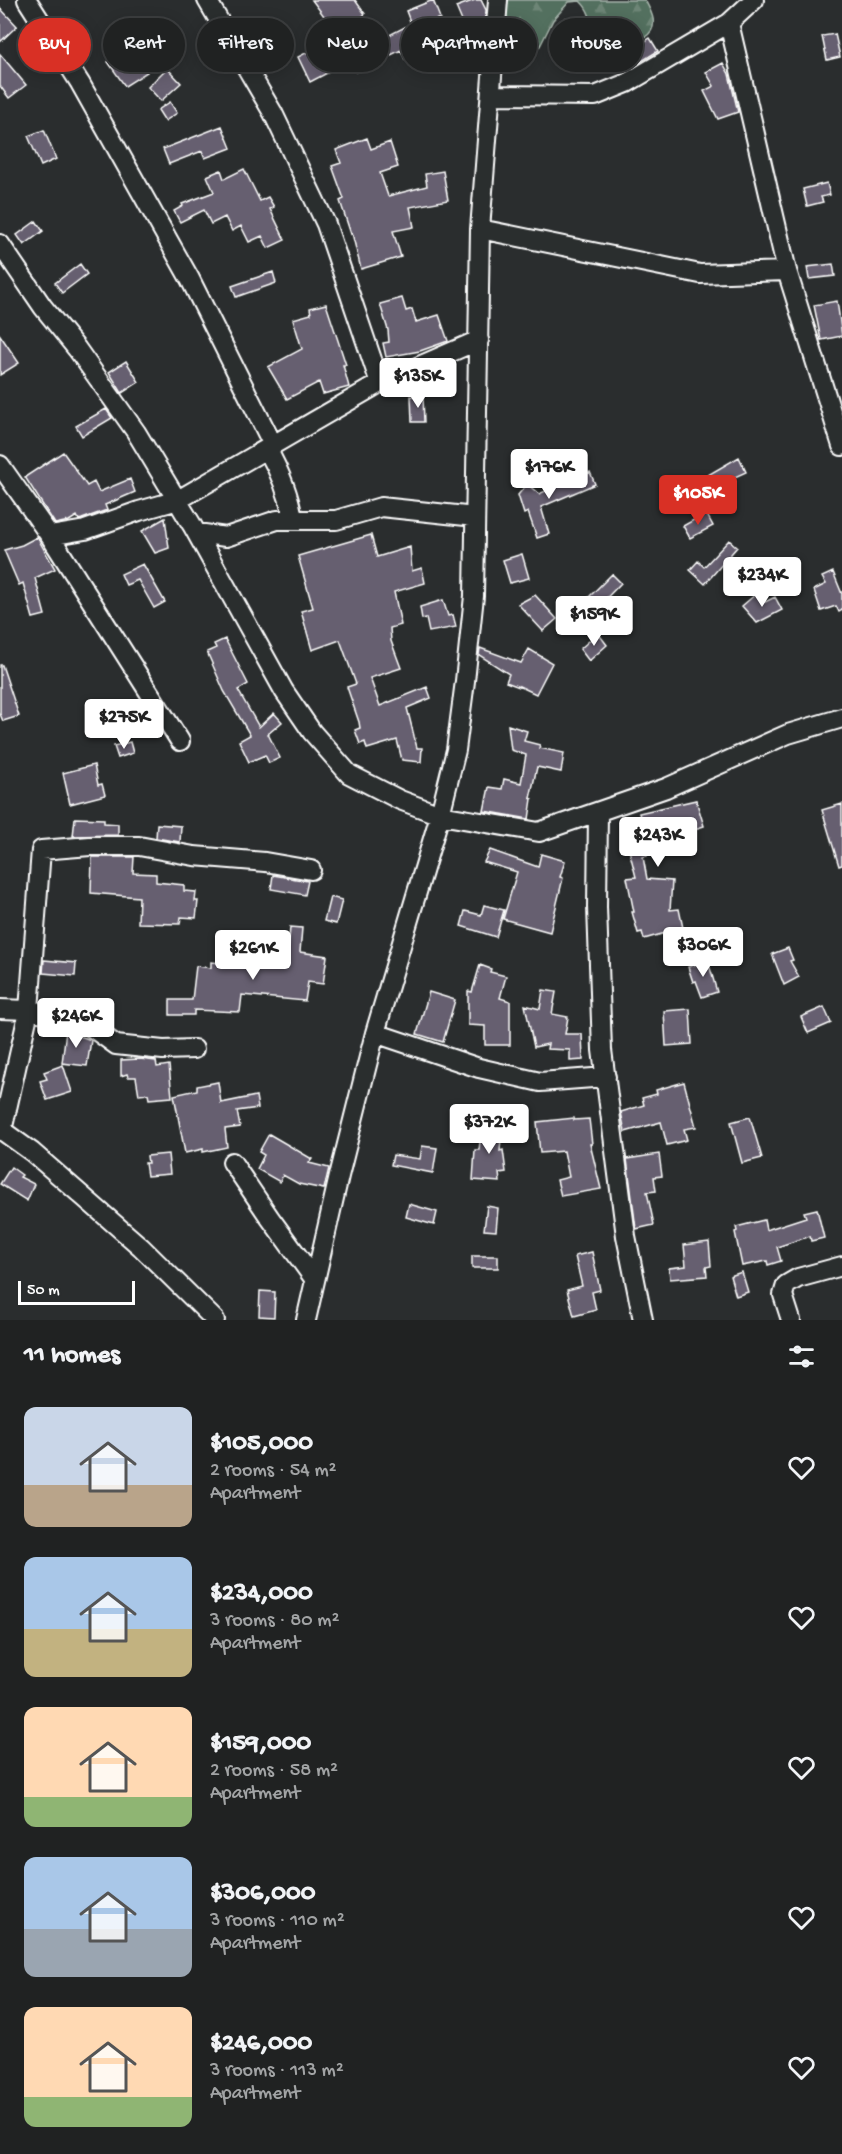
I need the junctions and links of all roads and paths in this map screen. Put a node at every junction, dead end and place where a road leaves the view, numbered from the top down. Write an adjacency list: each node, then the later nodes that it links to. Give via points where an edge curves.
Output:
1 (27, 0): 13 (street, via 80,83 190,279)
2 (207, 0): 11 (street, via 273,113 326,224)
3 (498, 0): 6 (street)
4 (754, 0): 5 (street)
5 (729, 23): 6 (street, via 627,83 595,96); 9 (street)
6 (491, 95): 7 (street)
7 (480, 229): 9 (street, via 700,274); 10 (street)
8 (0, 244): 15 (street, via 125,415)
9 (787, 271): 12 (street)
10 (479, 340): 11 (street); 16 (street)
11 (380, 382): 13 (street)
12 (842, 446)
13 (270, 447): 15 (street); 17 (street, via 290,499)
14 (0, 465): 19 (street)
15 (178, 500): 18 (street); 19 (street, via 85,530)
16 (476, 517): 17 (street, via 381,507 336,520); 23 (street, via 474,596 465,681 456,750)
17 (293, 519): 18 (street, via 277,520 226,537)
18 (197, 533): 23 (street, via 284,691 319,740 349,774)
19 (50, 536): 21 (street)
20 (842, 718): 22 (street, via 788,734 666,788)
21 (180, 741)
22 (598, 812): 23 (street, via 539,832); 29 (street, via 598,919)
23 (440, 815): 27 (street)
24 (311, 870): 26 (street, via 139,846 41,850)
25 (0, 1009): 26 (street)
26 (29, 1010): 28 (street, via 82,1021 116,1045); 30 (street)
27 (375, 1033): 29 (street, via 479,1068 540,1082); 33 (street)
28 (194, 1049)
29 (606, 1077): 36 (street, via 626,1236)
30 (1, 1130): 34 (street, via 141,1247)
31 (232, 1162): 33 (street)
32 (842, 1266): 37 (street, via 786,1285 783,1295)
33 (315, 1280): 35 (street)
34 (216, 1320)
35 (306, 1320)
36 (643, 1320)
37 (791, 1320)

